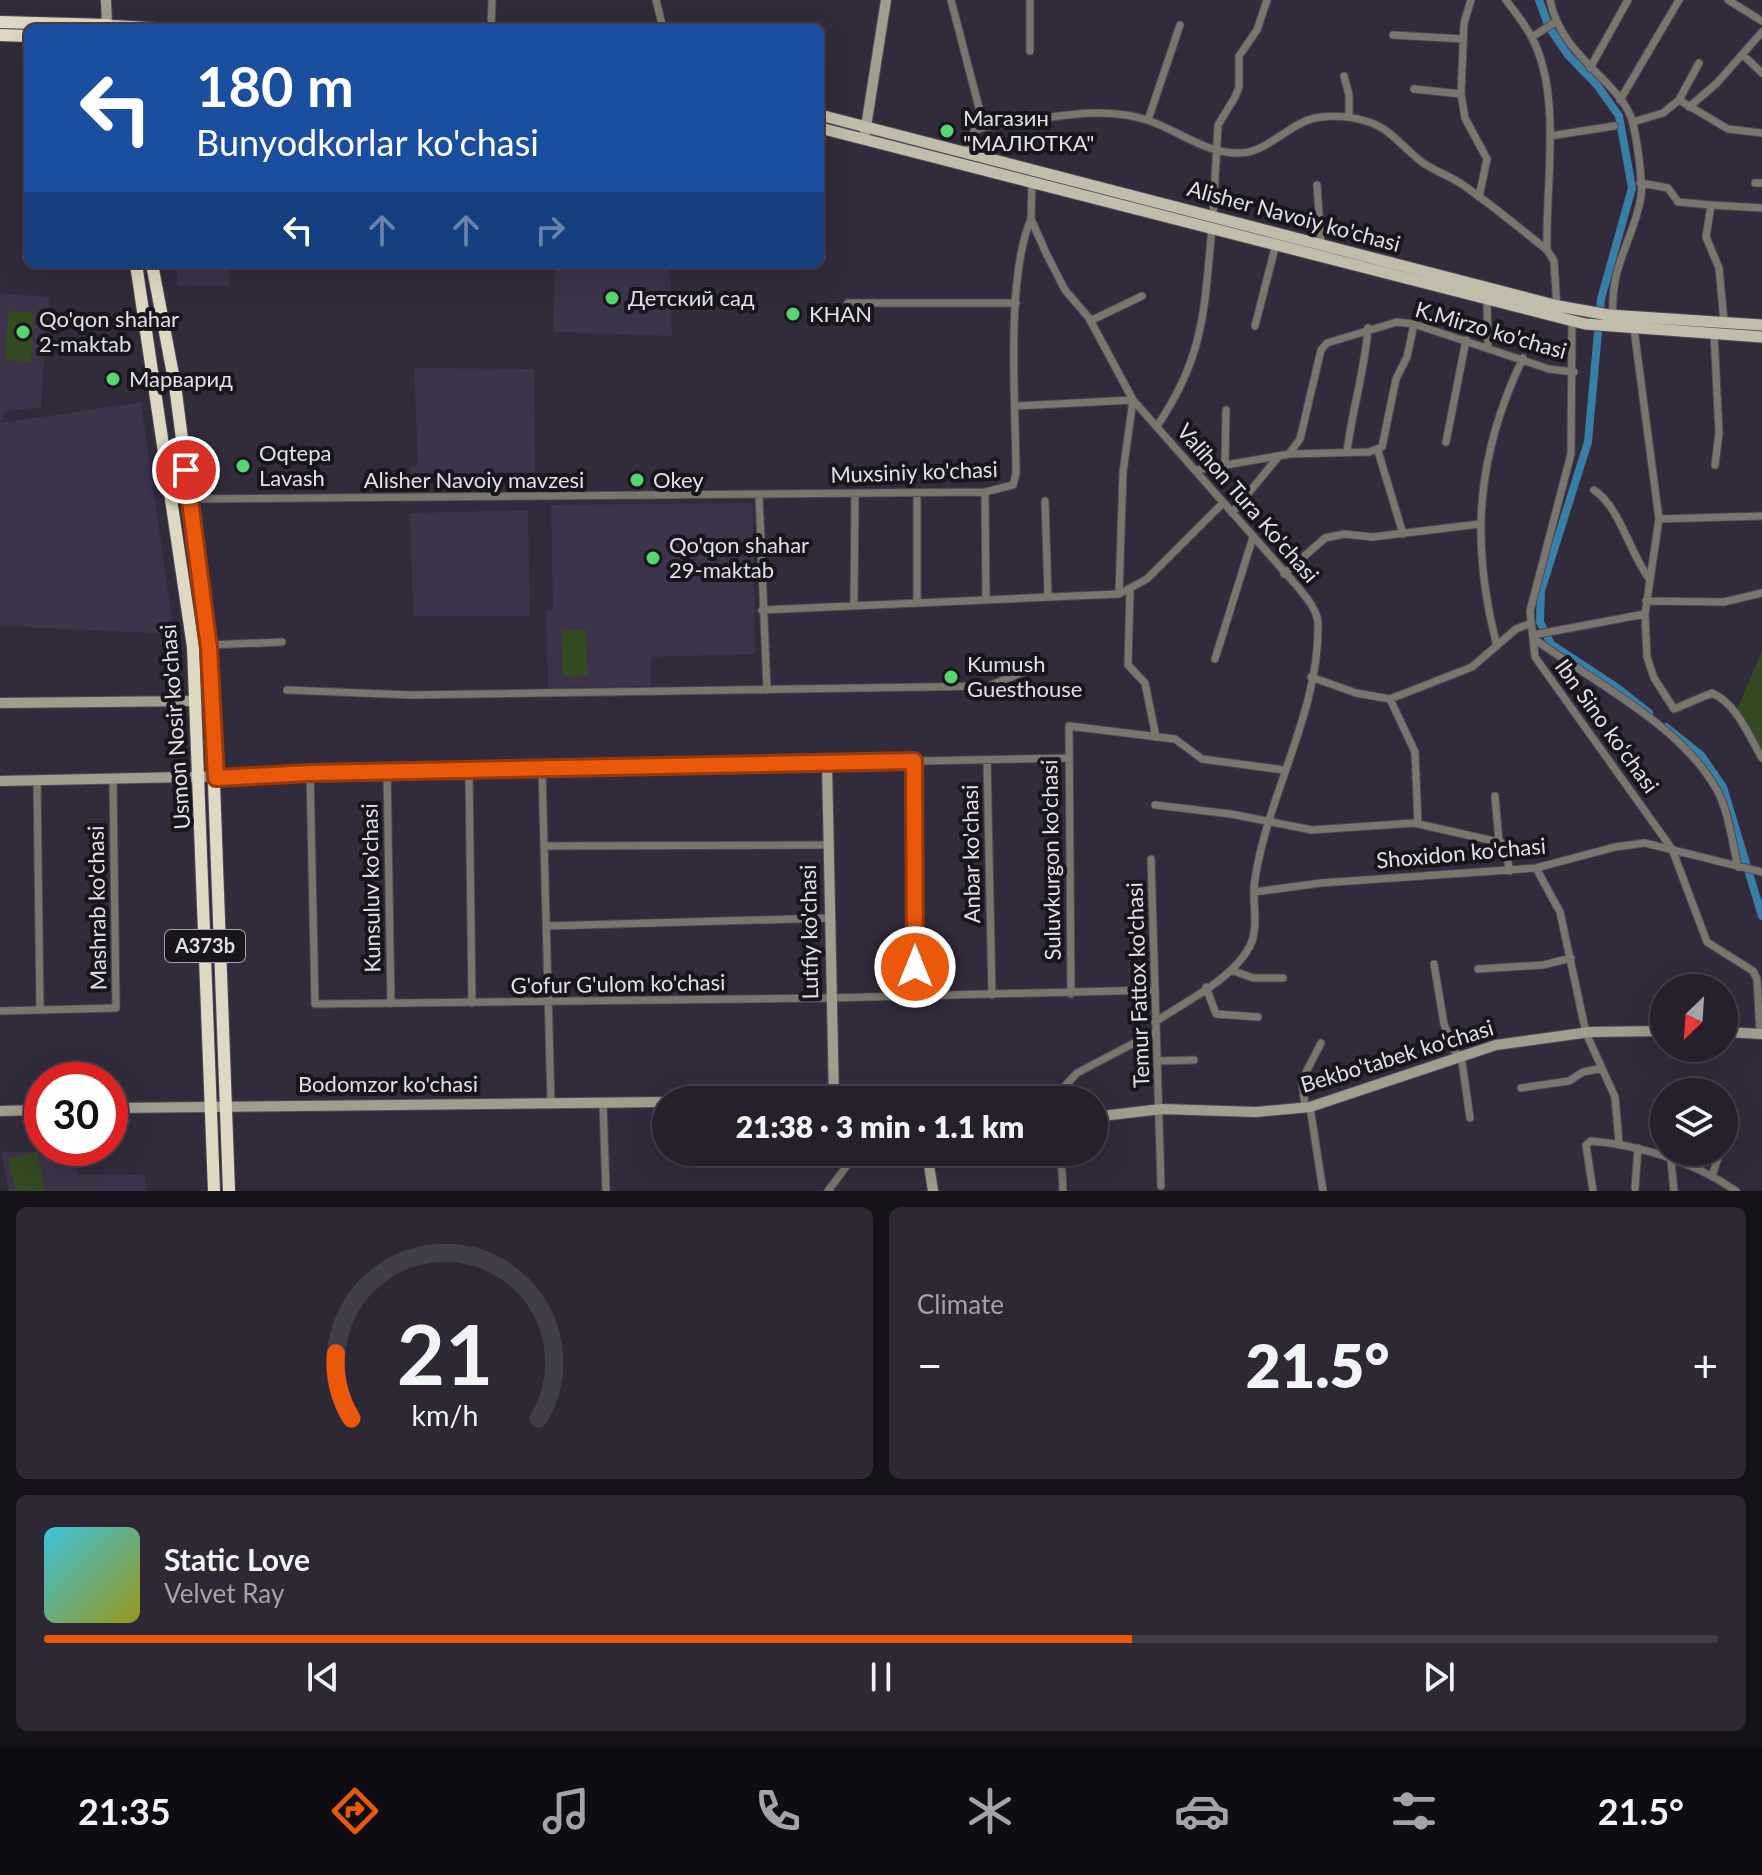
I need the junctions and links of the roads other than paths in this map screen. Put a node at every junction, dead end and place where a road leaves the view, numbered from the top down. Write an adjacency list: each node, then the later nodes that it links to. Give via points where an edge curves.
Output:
1 (106, 0): 18 (street)
2 (492, 0): 19 (street)
3 (656, 0): 20 (street)
4 (886, 0): 43 (street)
5 (951, 0): 45 (street)
6 (1030, 0): 28 (street)
7 (1267, 0): 50 (street, via 1257,30 1239,56 1239,87 1218,125)
8 (1471, 0): 27 (street)
9 (1506, 0): 26 (street)
10 (1550, 0): 16 (street)
11 (1628, 0): 31 (street)
12 (1679, 0): 36 (street)
13 (1728, 0): 14 (street)
14 (1762, 21)
15 (0, 22): 17 (highway)
16 (1554, 23): 26 (street); 31 (street)
17 (54, 24)
18 (107, 24)
19 (491, 24)
20 (662, 24)
21 (1180, 25): 41 (street)
22 (1762, 32): 29 (street)
23 (0, 35): 25 (highway)
24 (1393, 35): 27 (street)
25 (24, 36)
26 (1532, 37): 48 (street, via 1543,72)
27 (1463, 39): 35 (street)
28 (1030, 51)
29 (1743, 55): 32 (street); 38 (street)
30 (1699, 63): 37 (street)
31 (1590, 68): 36 (street)
32 (1762, 73)
33 (1344, 76): 40 (street)
34 (1414, 89): 35 (street)
35 (1461, 94): 55 (street, via 1465,118 1487,159)
36 (1620, 100): 42 (street)
37 (1679, 100): 38 (street); 42 (street, via 1663,113)
38 (1689, 107): 47 (street, via 1728,129)
39 (824, 116): 43 (main road, Alisher Navoiy ko'chasi)
40 (1349, 117): 50 (street, via 1316,118 1240,154); 55 (street, via 1389,132 1423,163)
41 (1148, 120): 45 (street, via 1080,113); 50 (street)
42 (1633, 122): 53 (street)
43 (866, 126): 49 (street); 51 (main road, Alisher Navoiy ko'chasi)
44 (1614, 126): 48 (street)
45 (984, 127): 51 (street, via 974,131)
46 (824, 129): 49 (main road, Alisher Navoiy ko'chasi)
47 (1762, 133)
48 (1550, 136): 62 (street)
49 (864, 139): 52 (main road, Alisher Navoiy ko'chasi)
50 (1218, 150): 59 (street)
51 (966, 153): 59 (main road, Alisher Navoiy ko'chasi)
52 (1032, 181): 58 (street, Valihon Tura Ko'chasi); 59 (main road, Alisher Navoiy ko'chasi)
53 (1640, 183): 56 (street, via 1668,188 1678,202); 71 (street, via 1641,196 1614,274)
54 (1317, 185): 61 (street)
55 (1479, 197): 62 (street)
56 (1711, 205): 57 (street); 73 (street, via 1706,237 1719,268)
57 (1762, 208)
58 (1031, 219): 68 (street, Muxsiniy ko'chasi, via 1021,242); 72 (street, Valihon Tura Ko'chasi, via 1065,290)
59 (1212, 222): 60 (main road, Alisher Navoiy ko'chasi); 61 (main road, Alisher Navoiy ko'chasi); 88 (street, via 1199,343 1179,394)
60 (1276, 244): 66 (main road, Alisher Navoiy ko'chasi); 76 (street)
61 (1321, 244): 69 (main road, Alisher Navoiy ko'chasi)
62 (1547, 250): 69 (street, via 1554,261)
63 (137, 268): 134 (highway, Usmon Nosir ko'chasi / A373b, via 191,633)
64 (153, 268): 102 (highway, Usmon Nosir ko'chasi / A373b)
65 (1142, 296): 72 (street)
66 (1487, 299): 69 (main road, Alisher Navoiy ko'chasi); 82 (street)
67 (848, 303): 68 (street)
68 (1016, 303): 86 (street, Muxsiniy ko'chasi)
69 (1556, 311): 70 (main road, Alisher Navoiy ko'chasi)
70 (1579, 316): 71 (main road, Alisher Navoiy ko'chasi); 84 (street, Ibn Sino ko‘chasi)
71 (1609, 319): 73 (main road, Alisher Navoiy ko'chasi); 78 (main road, Alisher Navoiy ko'chasi)
72 (1090, 321): 85 (street, Valihon Tura Ko'chasi)
73 (1724, 322): 75 (main road, Alisher Navoiy ko'chasi)
74 (1414, 324): 77 (street, K.Mirzo ko'chasi); 81 (street, K.Mirzo ko'chasi); 90 (street)
75 (1762, 325)
76 (1255, 326)
77 (1368, 328): 91 (street); 92 (street, K.Mirzo ko'chasi, via 1321,350 1300,439)
78 (1634, 329): 79 (main road, Alisher Navoiy ko'chasi); 107 (street)
79 (1714, 333): 80 (main road, Alisher Navoiy ko'chasi); 95 (street, via 1719,433)
80 (1762, 337)
81 (1466, 340): 82 (street, K.Mirzo ko'chasi); 89 (street)
82 (1488, 347): 83 (street, K.Mirzo ko'chasi)
83 (1523, 358): 84 (street, K.Mirzo ko'chasi); 108 (street, via 1493,435)
84 (1574, 372): 123 (street, Ibn Sino ko‘chasi, via 1571,454)
85 (1133, 400): 86 (street); 88 (street, Valihon Tura Ko'chasi); 115 (street, via 1123,472)
86 (1016, 406): 98 (street, Muxsiniy ko'chasi, via 1013,485)
87 (1226, 410): 94 (street)
88 (1157, 426): 96 (street, Valihon Tura Ko'chasi)
89 (1446, 442)
90 (1378, 451): 91 (street); 109 (street)
91 (1347, 452): 92 (street)
92 (1289, 454): 93 (street)
93 (1279, 456): 94 (street); 105 (street)
94 (1225, 465): 96 (street)
95 (1715, 465)
96 (1197, 470): 104 (street, Valihon Tura Ko'chasi)
97 (1594, 490): 112 (street, via 1609,502)
98 (985, 492): 99 (street, Muxsiniy ko'chasi); 117 (street)
99 (917, 493): 100 (street, Muxsiniy ko'chasi); 119 (street)
100 (855, 494): 101 (street, Muxsiniy ko'chasi); 120 (street)
101 (759, 495): 102 (street, Alisher Navoiy mavzesi); 121 (street)
102 (190, 499): 126 (highway, Usmon Nosir ko'chasi / A373b)
103 (1045, 501): 116 (street)
104 (1223, 503): 105 (street, Valihon Tura Ko'chasi); 113 (street)
105 (1232, 513): 110 (street, Valihon Tura Ko'chasi)
106 (1762, 516): 107 (street)
107 (1659, 519): 112 (street)
108 (1480, 524): 109 (street); 127 (street, via 1483,591)
109 (1403, 534): 111 (street, via 1325,538)
110 (1253, 537): 111 (street, Valihon Tura Ko'chasi); 128 (street)
111 (1284, 574): 130 (street, Valihon Tura Ko'chasi, via 1313,607 1318,621)
112 (1650, 580): 118 (street)
113 (1130, 591): 115 (street); 136 (street, via 1128,665 1145,683)
114 (1762, 593): 118 (street, via 1724,602)
115 (1119, 594): 116 (street)
116 (1048, 596): 117 (street)
117 (986, 600): 119 (street)
118 (1646, 601): 122 (street)
119 (917, 602): 120 (street)
120 (854, 605): 121 (street)
121 (762, 610): 132 (street)
122 (1645, 614): 124 (street); 138 (street, via 1647,657 1674,709 1712,693 1733,705)
123 (1531, 623): 124 (street, Ibn Sino ko‘chasi); 127 (street)
124 (1533, 636): 159 (street, Ibn Sino ko‘chasi, via 1535,657); 161 (street, via 1683,746 1717,790)
125 (282, 642): 126 (street)
126 (208, 645): 147 (highway, Usmon Nosir ko'chasi / A373b)
127 (1497, 646): 133 (street, via 1472,667)
128 (1215, 659)
129 (1033, 668): 132 (street, via 989,686)
130 (1311, 677): 133 (street); 143 (street, Valihon Tura Ko'chasi)
131 (287, 690): 132 (street, via 411,695)
132 (767, 690)
133 (1390, 699): 155 (street, via 1415,752)
134 (196, 701): 135 (street); 148 (highway, Usmon Nosir ko'chasi / A373b)
135 (0, 703)
136 (1156, 737): 137 (street, Suluvkurgon ko'chasi, via 1069,726); 143 (street, via 1175,739 1202,759)
137 (1067, 758): 139 (street); 175 (street, Suluvkurgon ko'chasi)
138 (1762, 758)
139 (987, 760): 140 (street); 176 (street, Anbar ko'chasi)
140 (914, 761): 141 (street); 177 (street)
141 (827, 763): 142 (street); 157 (street, Lutfiy ko'chasi)
142 (542, 770): 144 (street); 158 (street)
143 (1284, 770): 154 (street, Valihon Tura Ko'chasi)
144 (469, 771): 145 (street); 179 (street)
145 (387, 772): 146 (street); 181 (street, Kunsuluv ko'chasi)
146 (310, 773): 147 (street); 181 (street, G'ofur G'ulom ko'chasi, via 315,1004)
147 (216, 778): 148 (street); 202 (highway, Usmon Nosir ko'chasi / A373b)
148 (200, 779): 150 (street); 202 (highway, Usmon Nosir ko'chasi / A373b)
149 (37, 780): 150 (street); 151 (street); 182 (street)
150 (113, 780): 182 (street, Mashrab ko'chasi, via 116,1008)
151 (0, 781)
152 (1495, 796): 156 (street)
153 (1155, 805): 154 (street)
154 (1268, 822): 155 (street, via 1336,831); 165 (street, Valihon Tura Ko'chasi)
155 (1418, 824): 156 (street)
156 (1499, 842): 163 (street)
157 (828, 845): 158 (street); 166 (street, Lutfiy ko'chasi)
158 (545, 846): 167 (street)
159 (1672, 849): 161 (street, Shoxidon ko'chasi); 162 (street, Shoxidon ko'chasi, via 1645,843 1615,847); 190 (street, Ibn Sino ko‘chasi, via 1707,942 1753,971 1757,979)
160 (1151, 859): 174 (street, Temur Fattox ko'chasi)
161 (1738, 867): 164 (street, Shoxidon ko'chasi)
162 (1536, 868): 163 (street, Shoxidon ko'chasi); 168 (street, via 1560,912)
163 (1510, 871): 165 (street, Shoxidon ko'chasi)
164 (1758, 871)
165 (1254, 892): 171 (street, Valihon Tura Ko'chasi, via 1251,943)
166 (829, 918): 167 (street); 178 (street, Lutfiy ko'chasi)
167 (547, 926): 180 (street)
168 (1571, 958): 170 (street); 188 (street)
169 (1434, 964): 192 (street, via 1444,1024)
170 (1478, 969)
171 (1231, 970): 172 (street, via 1253,978); 173 (street, Valihon Tura Ko'chasi)
172 (1283, 978)
173 (1206, 987): 184 (street, via 1216,1014); 185 (street, Valihon Tura Ko'chasi)
174 (1153, 990): 175 (street, G'ofur G'ulom ko'chasi); 185 (street, Temur Fattox ko'chasi)
175 (1071, 994): 176 (street, G'ofur G'ulom ko'chasi)
176 (992, 995): 177 (street, G'ofur G'ulom ko'chasi)
177 (915, 997): 178 (street, G'ofur G'ulom ko'chasi)
178 (829, 998): 180 (street, G'ofur G'ulom ko'chasi); 196 (street, Lutfiy ko'chasi)
179 (472, 1003): 180 (street, G'ofur G'ulom ko'chasi); 181 (street, G'ofur G'ulom ko'chasi)
180 (549, 1003): 200 (street)
181 (391, 1004)
182 (40, 1010): 183 (street, Mashrab ko'chasi)
183 (0, 1011)
184 (1258, 1017)
185 (1155, 1022): 187 (street, Temur Fattox ko'chasi)
186 (1650, 1031): 188 (street, Bekbo'tabek ko'chasi)
187 (1155, 1032): 194 (street, Temur Fattox ko'chasi); 197 (street, via 1077,1073)
188 (1586, 1033): 192 (street, Bekbo'tabek ko'chasi); 195 (street)
189 (1738, 1033): 190 (street)
190 (1761, 1034)
191 (1321, 1043): 203 (street, via 1302,1080)
192 (1459, 1055): 203 (street, Bekbo'tabek ko'chasi); 209 (street)
193 (1194, 1060): 194 (street)
194 (1157, 1061): 205 (street, Temur Fattox ko'chasi)
195 (1602, 1068): 198 (street, via 1569,1081); 210 (street, via 1615,1097)
196 (833, 1086)
197 (1065, 1086)
198 (1521, 1088)
199 (652, 1102): 201 (street, Bodomzor ko'chasi)
200 (551, 1103): 201 (street, Bodomzor ko'chasi); 202 (street, Bodomzor ko'chasi)
201 (603, 1103): 224 (street)
202 (218, 1106): 204 (street, Bodomzor ko'chasi); 222 (highway, Usmon Nosir ko'chasi / A373b); 223 (highway, Usmon Nosir ko'chasi / A373b)
203 (1308, 1107): 205 (street, Bekbo'tabek ko'chasi, via 1256,1112); 228 (street)
204 (128, 1108)
205 (1161, 1109): 208 (street, Bekbo'tabek ko'chasi); 220 (street, Temur Fattox ko'chasi)
206 (24, 1110): 207 (street)
207 (0, 1111)
208 (1108, 1115)
209 (1470, 1118)
210 (1619, 1143): 211 (street); 229 (street, via 1586,1145)
211 (1638, 1148): 212 (street); 221 (street)
212 (1650, 1153)
213 (847, 1166): 225 (street)
214 (929, 1166): 226 (street)
215 (1062, 1166): 227 (street)
216 (1672, 1166): 230 (street)
217 (1685, 1166): 219 (street)
218 (1715, 1166): 219 (street)
219 (1712, 1176): 231 (street)
220 (1161, 1186)
221 (1635, 1188)
222 (214, 1191)
223 (229, 1191)
224 (606, 1191)
225 (828, 1191)
226 (933, 1191)
227 (1063, 1191)
228 (1323, 1191)
229 (1593, 1191)
230 (1674, 1191)
231 (1736, 1191)

